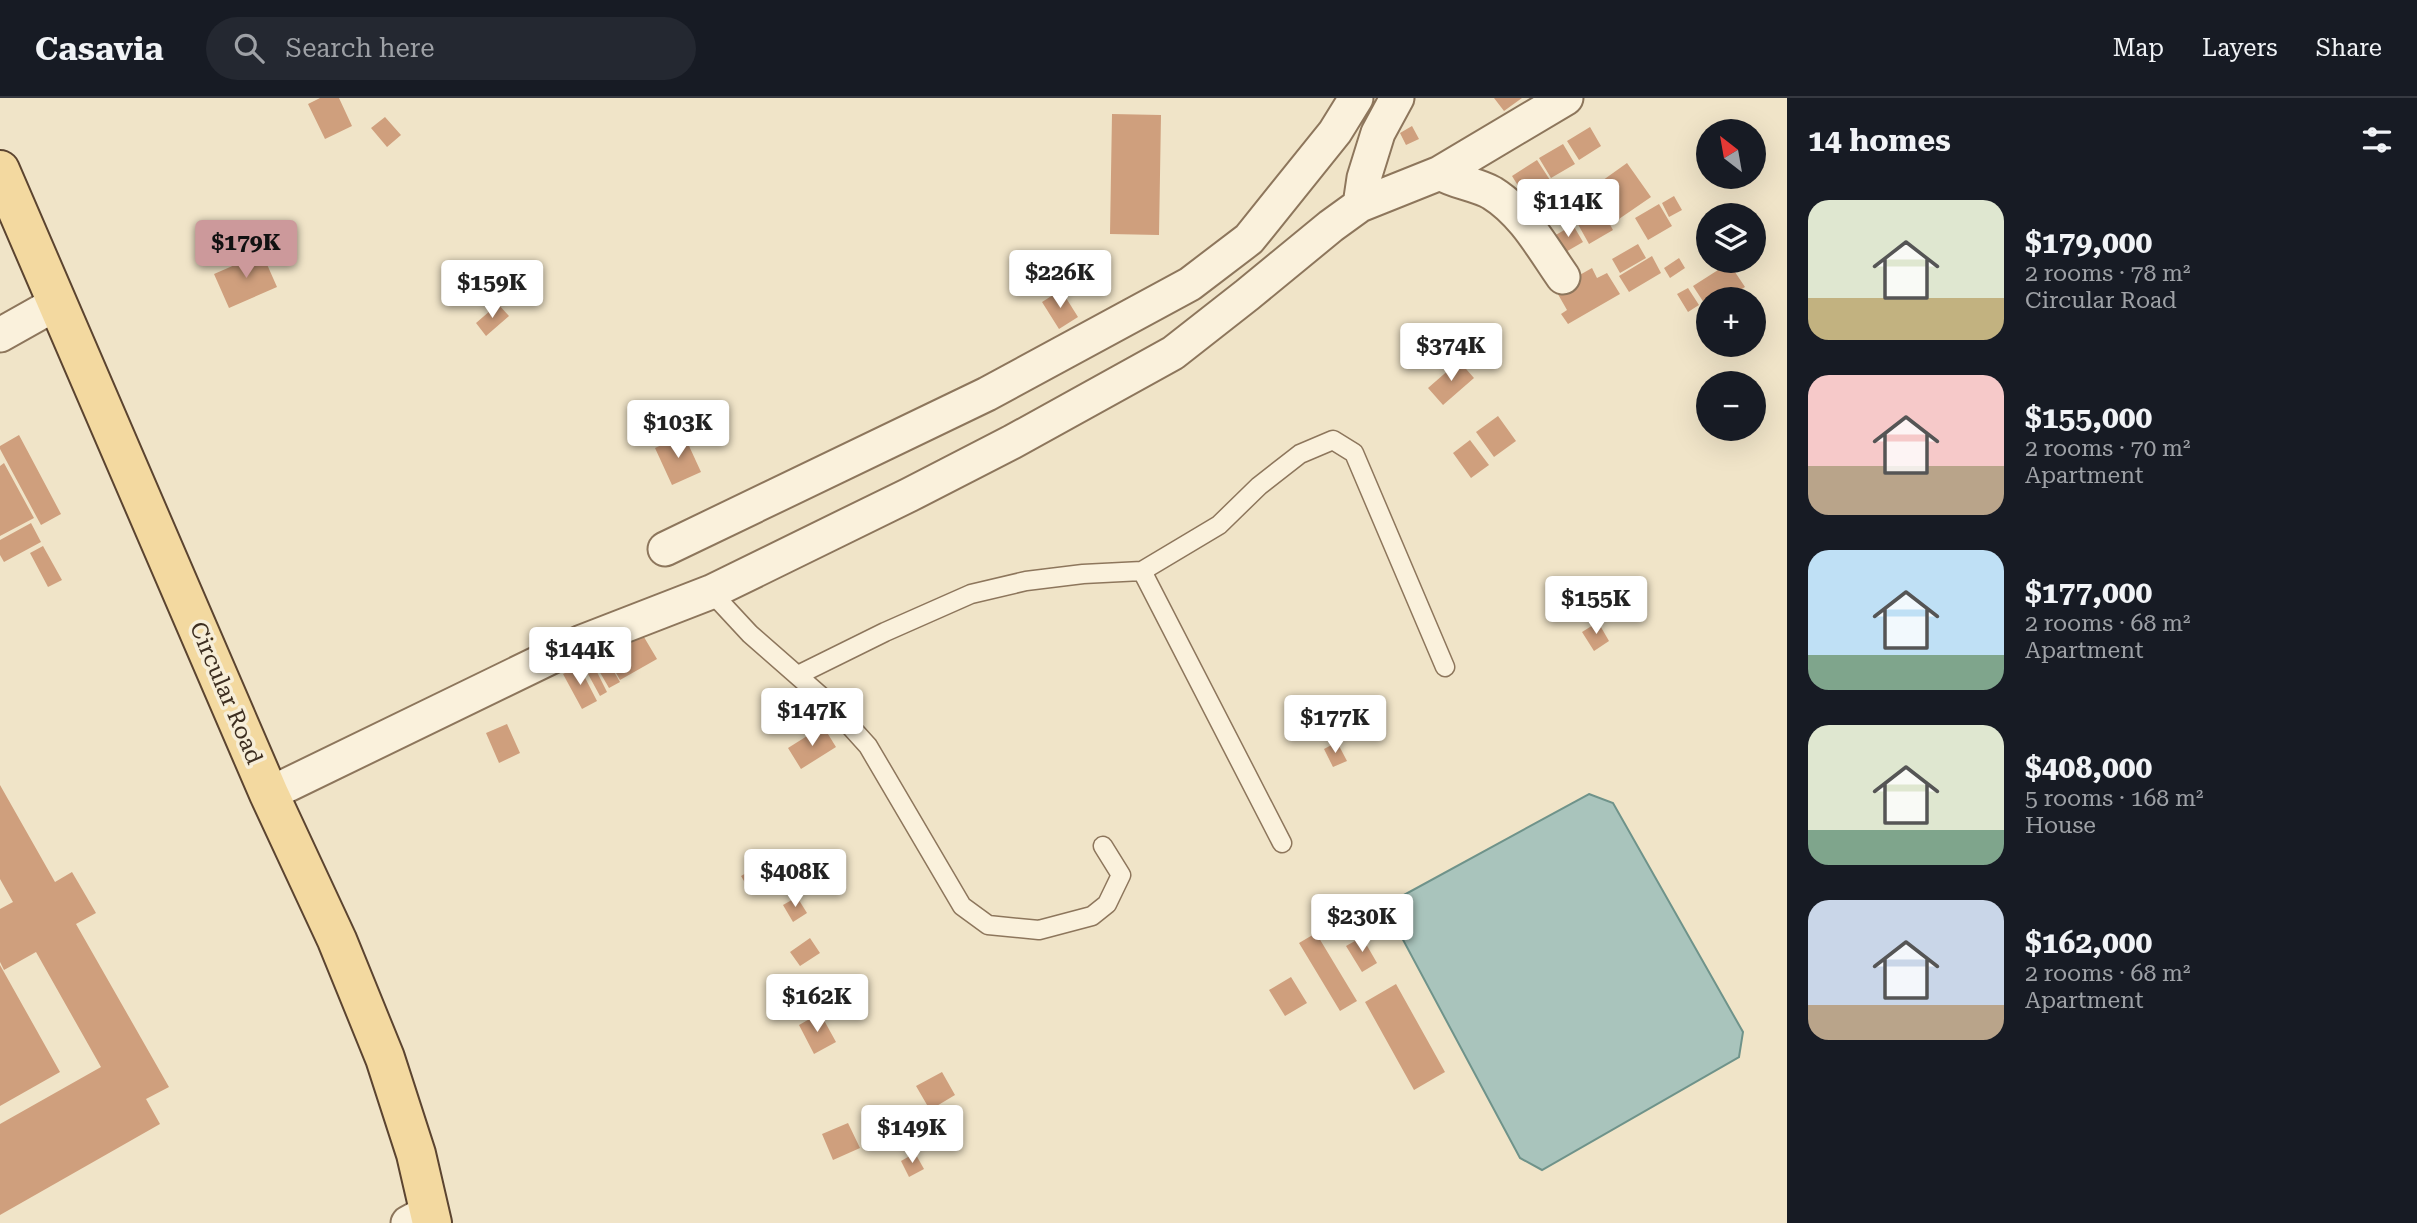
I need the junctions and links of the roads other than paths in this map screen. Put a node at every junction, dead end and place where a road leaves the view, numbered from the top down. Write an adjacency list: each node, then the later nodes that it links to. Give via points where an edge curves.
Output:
1 (1356, 98): 4 (street)
2 (1397, 98): 7 (street, via 1378,133)
3 (1566, 98): 6 (street)
4 (1337, 134): 7 (street); 11 (street, via 1249,239)
5 (0, 170): 9 (main road, Circular Road)
6 (1440, 173): 7 (street); 8 (street, via 1489,191 1509,205)
7 (1363, 187): 11 (street, via 1331,226 1172,353)
8 (1563, 277)
9 (57, 303): 10 (street); 17 (main road, Circular Road)
10 (0, 335)
11 (1000, 419): 12 (street); 14 (street, via 909,495)
12 (665, 550)
13 (1142, 571): 15 (lane, via 1219,525 1300,454 1333,440 1354,453); 16 (lane, via 1027,580 971,594); 18 (lane)
14 (710, 592): 16 (lane); 17 (street, via 582,642)
15 (1445, 667)
16 (798, 676): 19 (lane, via 868,746 962,906 988,925 1039,930 1092,916 1107,904 1121,875)
17 (269, 794): 20 (main road, Circular Road, via 337,940 385,1058 416,1154)
18 (1282, 843)
19 (1103, 846)
20 (423, 1219)

